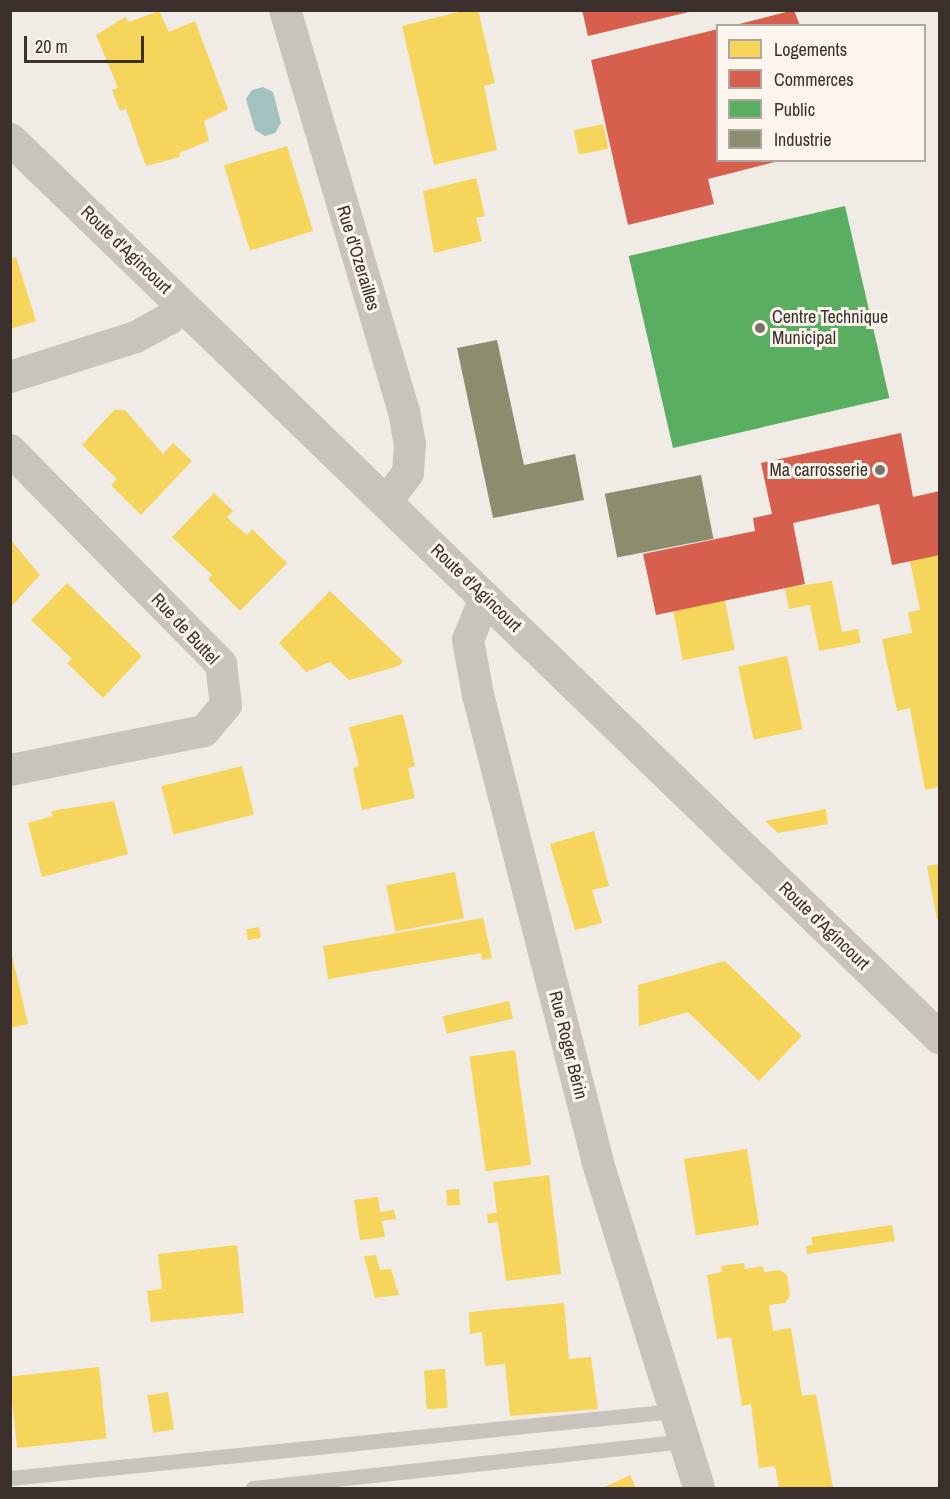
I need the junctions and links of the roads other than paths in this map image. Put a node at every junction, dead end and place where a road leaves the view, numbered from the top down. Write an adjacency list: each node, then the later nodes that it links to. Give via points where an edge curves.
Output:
1 (285, 10): 6 (street, Rue d'Ozerailles, via 404,411 410,444 408,472)
2 (10, 139): 3 (street, Route d'Agincourt)
3 (182, 305): 4 (street, via 169,319 136,337); 6 (street, Route d'Agincourt)
4 (10, 377)
5 (10, 450): 8 (street, Rue de Buttel, via 221,664 226,705 204,731)
6 (387, 501): 7 (street, Route d'Agincourt)
7 (486, 598): 9 (street, Route d'Agincourt); 10 (street, Rue Roger Bérin, via 468,640 478,695 597,1160)
8 (10, 770)
9 (939, 1038)
10 (675, 1411): 11 (street, Rue Roger Bérin); 12 (lane)
11 (684, 1441): 13 (lane); 14 (street, Rue Roger Bérin)
12 (10, 1478)
13 (253, 1488)
14 (699, 1488)

